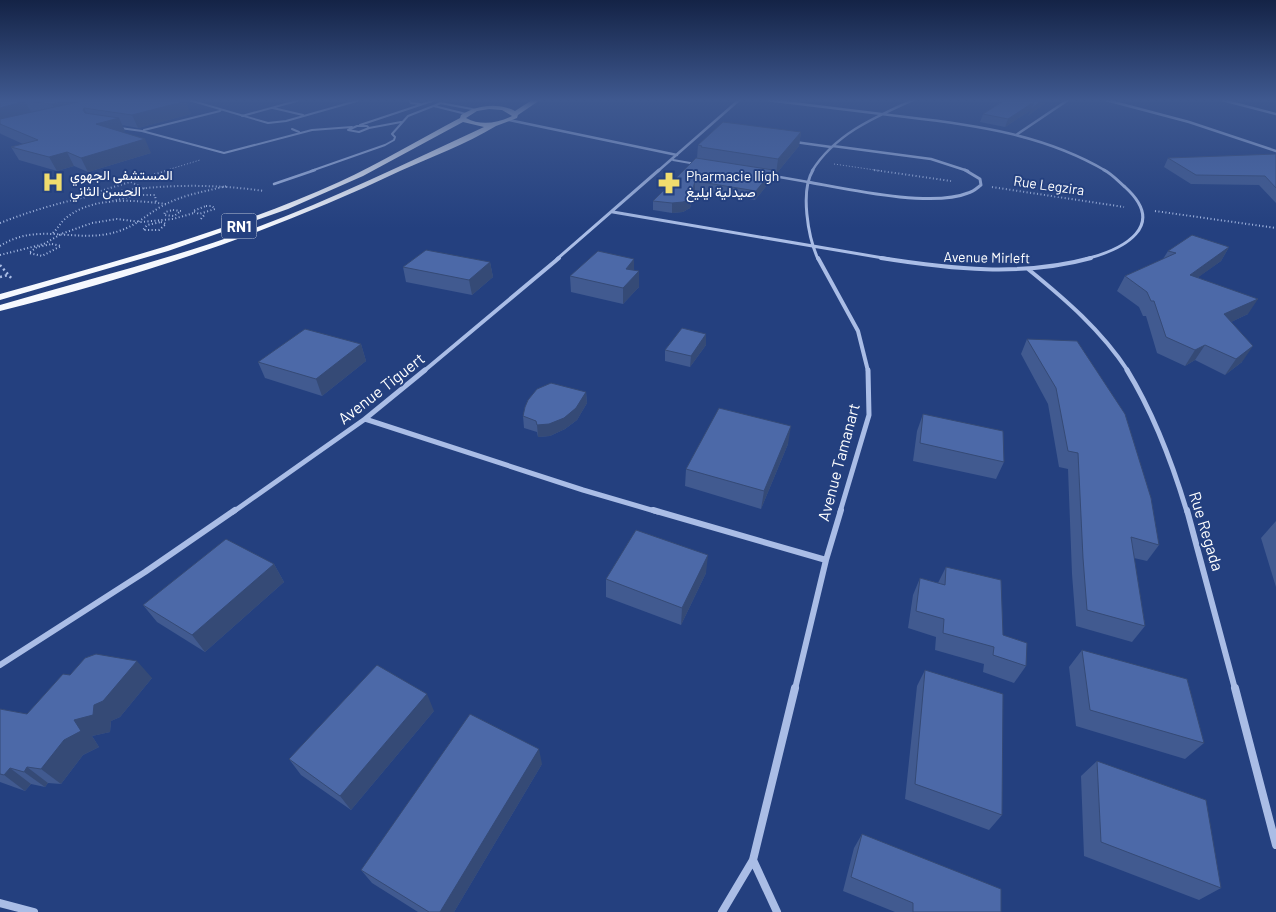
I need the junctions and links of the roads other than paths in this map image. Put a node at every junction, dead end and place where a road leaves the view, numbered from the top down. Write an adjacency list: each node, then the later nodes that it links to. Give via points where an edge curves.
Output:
1 (185, 143): 2 (lane, via 224,153)
2 (262, 143)
3 (389, 143): 19 (lane)
4 (419, 143): 23 (highway, RN1, via 379,166 264,216 196,241)
5 (455, 143): 24 (highway, RN1, via 257,230 154,264)
6 (617, 143): 14 (street)
7 (691, 143): 14 (street, Avenue Tiguert)
8 (798, 143): 12 (street)
9 (837, 143): 12 (street, Avenue Tamanart)
10 (1040, 143): 22 (street, Avenue Mirleft, via 1070,152 1120,179 1144,209 1144,222 1132,240 1116,249)
11 (1251, 143): 13 (street)
12 (832, 146): 18 (street, Avenue Tamanart, via 818,162); 18 (street, via 946,162 970,171 980,179 981,185 970,194 939,199)
13 (1276, 151)
14 (677, 155): 15 (street, Avenue Tiguert)
15 (673, 160): 16 (street); 20 (street, Avenue Tiguert)
16 (701, 164)
17 (766, 175): 18 (street)
18 (808, 182): 21 (street, Avenue Tamanart, via 809,228)
19 (274, 184)
20 (613, 212): 21 (street, Avenue Mirleft); 25 (street, Avenue Tiguert, via 454,348)
21 (813, 246): 22 (street, Avenue Mirleft, via 924,265); 26 (street, Avenue Tamanart, via 862,343 869,366 871,394 869,415)
22 (1028, 269): 28 (street, Rue Regada, via 1088,321 1113,349 1131,376 1167,449 1216,607)
23 (0, 297)
24 (0, 308)
25 (365, 419): 26 (street, via 583,490); 27 (street, Avenue Tiguert)
26 (826, 560): 29 (street, Avenue Tamanart)
27 (0, 667)
28 (1276, 845)
29 (753, 860): 32 (street, Avenue Tamanart); 33 (street)
30 (0, 903): 31 (street)
31 (34, 912)
32 (722, 912)
33 (777, 912)

